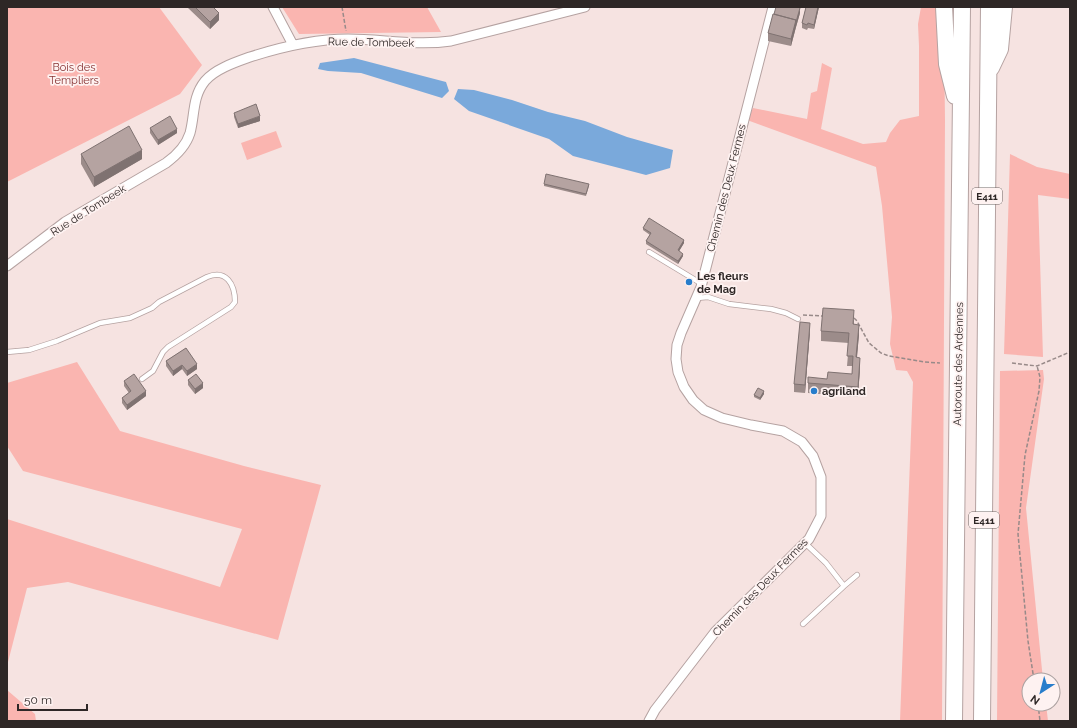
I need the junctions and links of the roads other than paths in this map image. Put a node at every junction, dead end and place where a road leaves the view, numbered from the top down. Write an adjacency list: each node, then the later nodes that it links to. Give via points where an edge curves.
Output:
1 (273, 7): 8 (street)
2 (585, 7): 8 (street, Rue de Tombeek, via 436,43 348,39)
3 (773, 7): 13 (street, Chemin des Deux Fermes)
4 (944, 7): 10 (highway, via 947,64)
5 (962, 7): 10 (highway, Autoroute des Ardennes / E411)
6 (989, 7): 9 (highway, E411)
7 (1004, 7): 9 (highway, via 1000,49)
8 (293, 45): 12 (street, Rue de Tombeek, via 264,52 218,70 205,81 198,94 190,133 177,155 66,222)
9 (988, 73): 24 (highway, E411)
10 (960, 120): 23 (highway, Autoroute des Ardennes / E411)
11 (649, 252): 13 (lane)
12 (7, 266)
13 (702, 284): 14 (street, Chemin des Deux Fermes)
14 (697, 298): 15 (lane, via 708,296 729,304 771,309); 18 (street, Chemin des Deux Fermes, via 677,345 678,372 684,388 704,410 722,418 783,431 802,442 808,449 821,477 820,516)
15 (798, 319)
16 (7, 352): 17 (lane, via 29,350 100,323 130,318 207,277 214,274 225,277 231,283 235,302 168,347 153,371)
17 (142, 380)
18 (805, 543): 20 (lane, via 826,563); 22 (street, Chemin des Deux Fermes, via 715,632)
19 (857, 575): 20 (lane)
20 (844, 586): 21 (lane)
21 (803, 624)
22 (649, 721)
23 (954, 721)
24 (982, 721)

